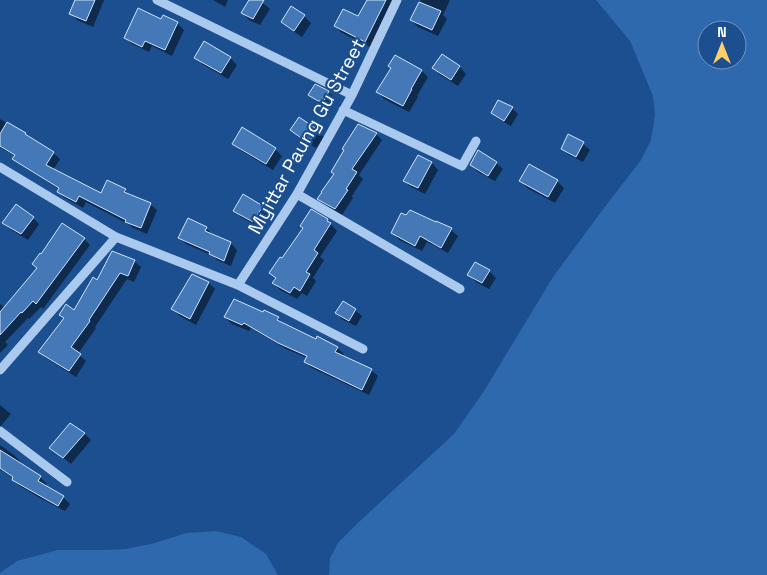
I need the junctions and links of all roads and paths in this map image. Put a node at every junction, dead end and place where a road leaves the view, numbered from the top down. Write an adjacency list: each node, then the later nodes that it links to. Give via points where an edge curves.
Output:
1 (157, 0): 3 (street)
2 (397, 0): 3 (street, Myittar Paung Gu Street)
3 (352, 95): 4 (street, Myittar Paung Gu Street)
4 (343, 110): 5 (street, via 462,166); 7 (street, Myittar Paung Gu Street)
5 (476, 141)
6 (0, 167): 8 (street)
7 (297, 194): 9 (street, Myittar Paung Gu Street); 10 (street)
8 (116, 237): 9 (street); 12 (street)
9 (238, 285): 11 (street)
10 (460, 289)
11 (363, 349)
12 (0, 370)
13 (0, 431): 14 (street)
14 (67, 482)

